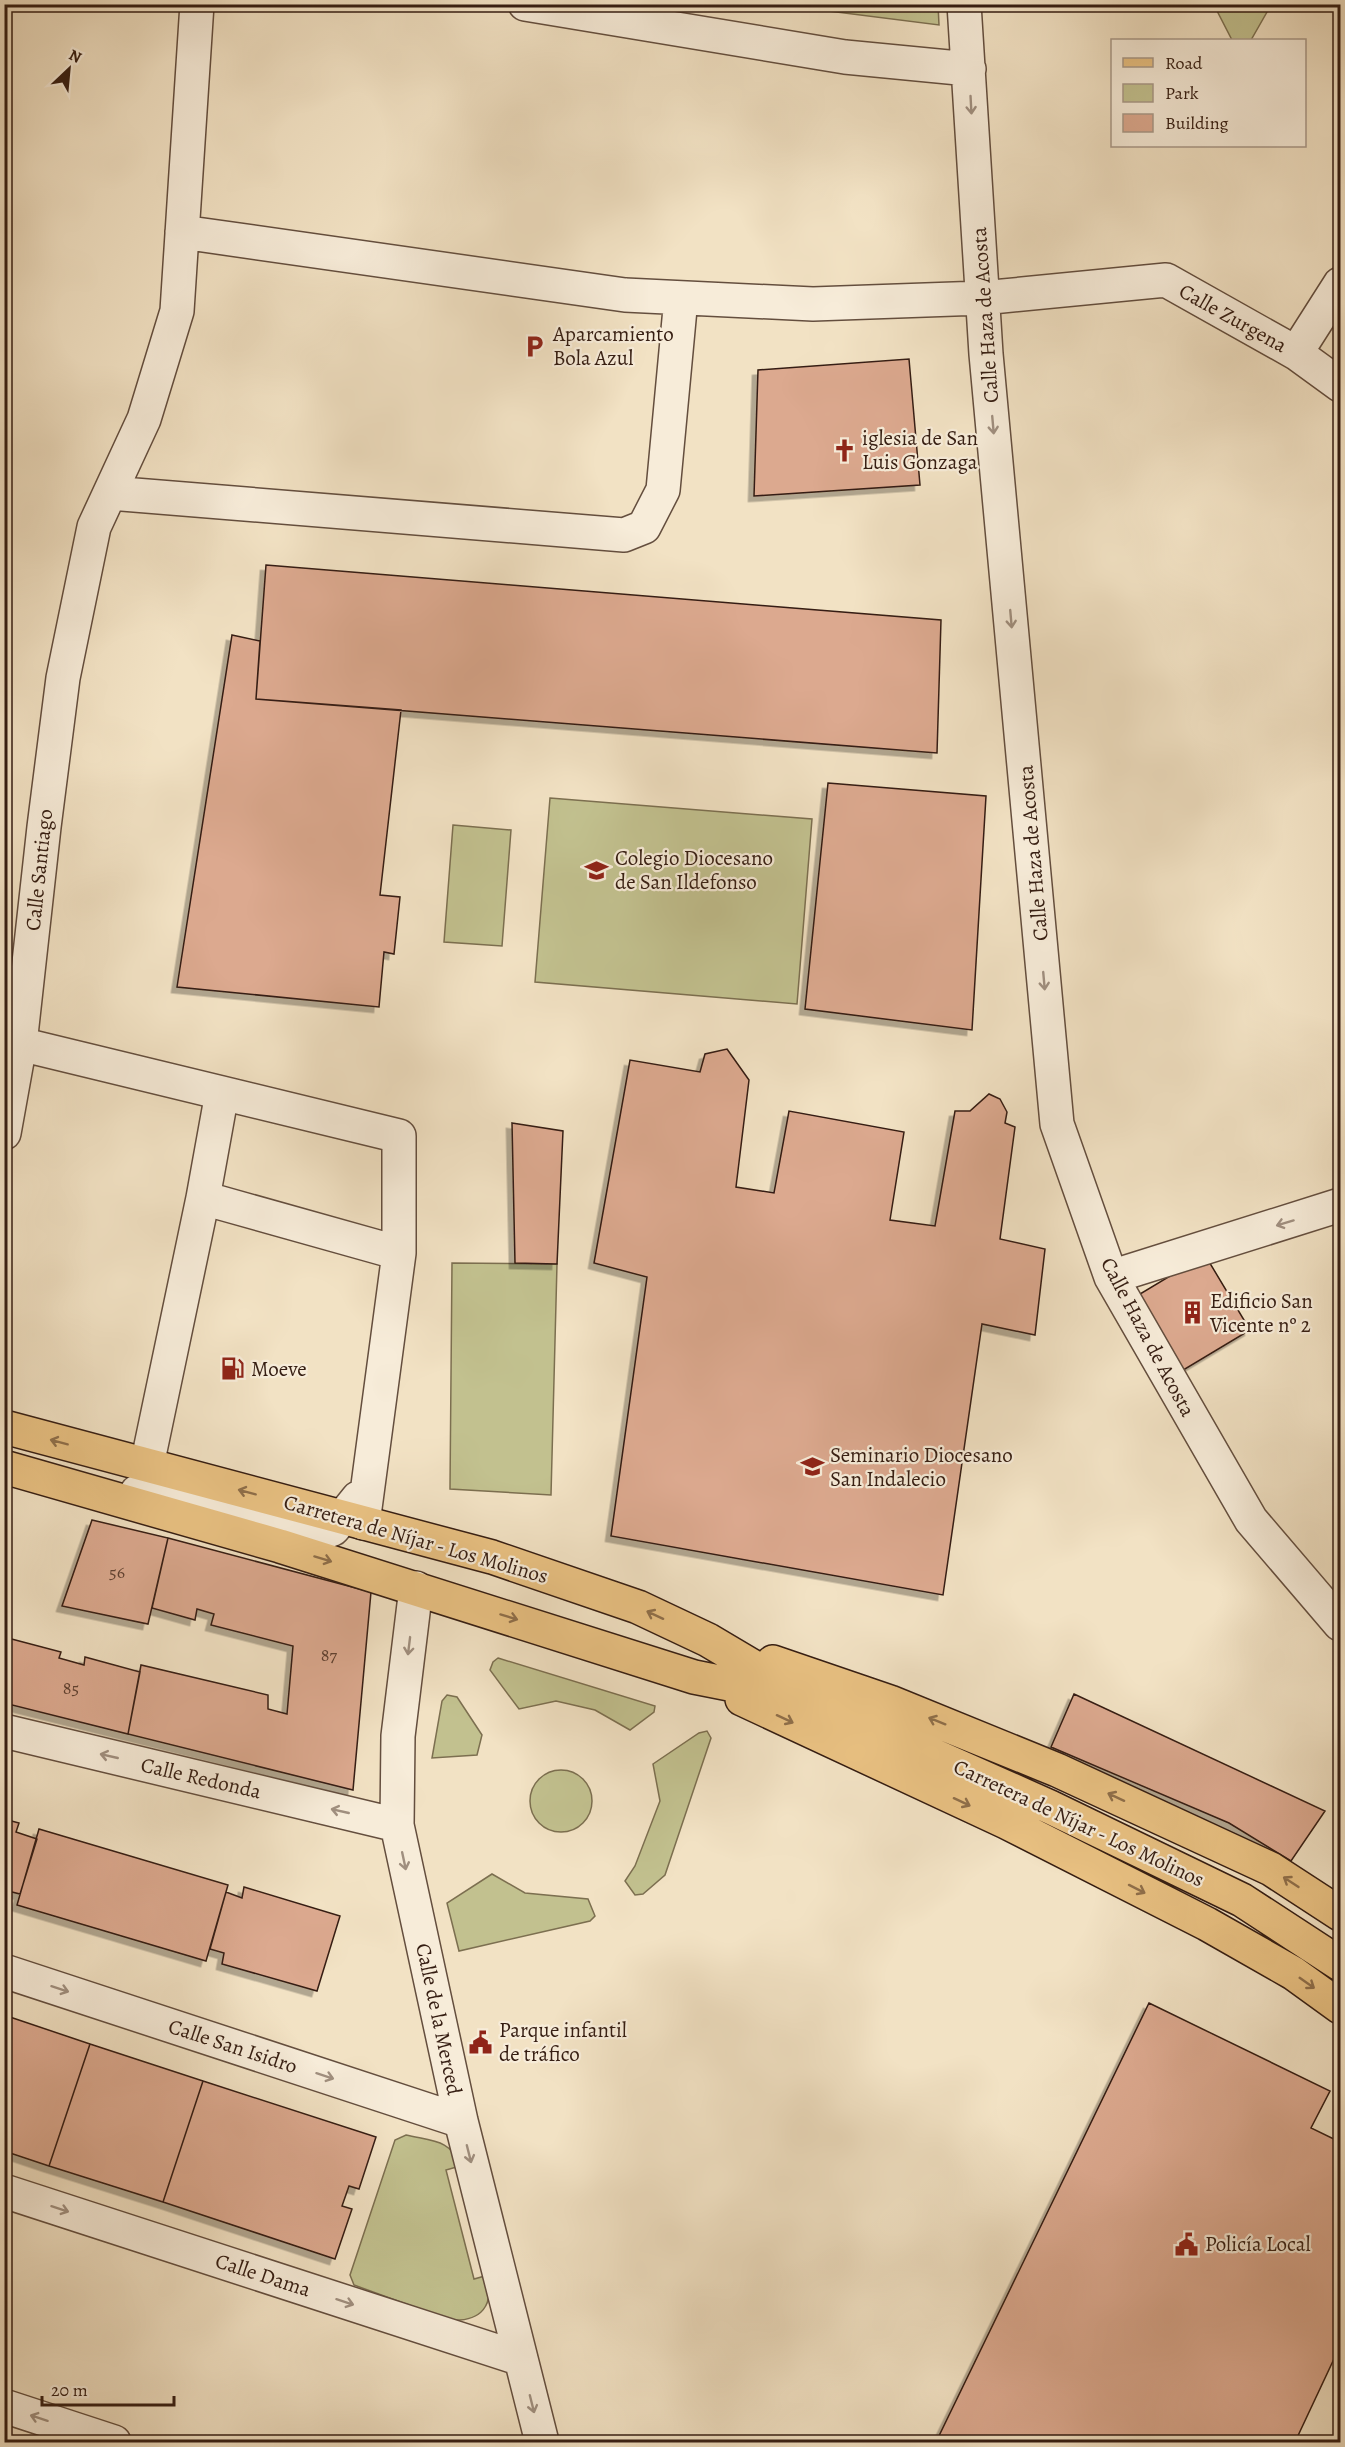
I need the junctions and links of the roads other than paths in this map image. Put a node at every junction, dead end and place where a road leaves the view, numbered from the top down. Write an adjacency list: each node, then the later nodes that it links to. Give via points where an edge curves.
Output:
1 (197, 4): 5 (street, Calle Santiago)
2 (525, 4): 4 (street, via 845,57)
3 (964, 4): 4 (street, Calle Haza de Acosta)
4 (969, 69): 8 (street, Calle Haza de Acosta, one-way to 8)
5 (182, 232): 7 (street, Calle Zurgena, via 625,296); 11 (street, Calle Santiago, via 177,311 144,419)
6 (1341, 284): 9 (street, Calle Zurgena)
7 (681, 298): 8 (street, Calle Zurgena, via 813,304); 11 (street, via 663,490 644,527 624,535)
8 (982, 298): 9 (street, Calle Zurgena, via 1166,280); 18 (street, Calle Haza de Acosta, one-way to 18, via 1057,1124)
9 (1296, 353): 10 (street)
10 (1341, 385)
11 (110, 493): 12 (street, Calle Santiago, via 94,527 63,678)
12 (20, 1044): 13 (street); 14 (street, Calle Santiago)
13 (222, 1093): 15 (street); 17 (street, via 399,1136)
14 (4, 1133)
15 (203, 1198): 17 (street); 20 (street)
16 (1341, 1205): 18 (street, one-way to 18)
17 (399, 1253): 22 (street, via 371,1463)
18 (1111, 1277): 24 (street, Calle Haza de Acosta, via 1251,1520)
19 (4, 1427): 20 (main road, Carretera de Níjar - Los Molinos, one-way to 19)
20 (147, 1465): 22 (main road, Carretera de Níjar - Los Molinos, one-way to 20)
21 (20, 1471): 22 (street, via 190,1502 317,1535); 23 (main road, Carretera de Níjar - Los Molinos, one-way to 23)
22 (353, 1520): 25 (main road, Carretera de Níjar - Los Molinos, one-way to 22, via 638,1607 492,1557)
23 (416, 1588): 26 (main road, Carretera de Níjar - Los Molinos, one-way to 26); 29 (street, Calle de la Merced, one-way to 29, via 398,1736)
24 (1341, 1624)
25 (708, 1640): 27 (main road, Carretera de Níjar - Los Molinos); 30 (main road, one-way to 25, via 1271,1869 1057,1770 890,1702)
26 (694, 1677): 27 (main road, Carretera de Níjar - Los Molinos); 33 (main road, one-way to 33, via 1006,1822 1196,1919 1293,1973)
27 (809, 1700): 31 (main road, Carretera de Níjar - Los Molinos, via 1050,1807 1242,1900)
28 (4, 1731): 29 (street, Calle Redonda, one-way to 28)
29 (396, 1825): 34 (street, Calle de la Merced, one-way to 34)
30 (1341, 1914)
31 (1341, 1964)
32 (4, 1971): 34 (street, Calle San Isidro, one-way to 34)
33 (1341, 2007)
34 (461, 2121): 36 (street, Calle de la Merced, one-way to 36)
35 (4, 2191): 36 (street, Calle Dama, one-way to 36)
36 (521, 2359): 39 (street, Calle de la Merced, one-way to 39)
37 (4, 2406): 38 (street, one-way to 37)
38 (114, 2442)
39 (542, 2442)

